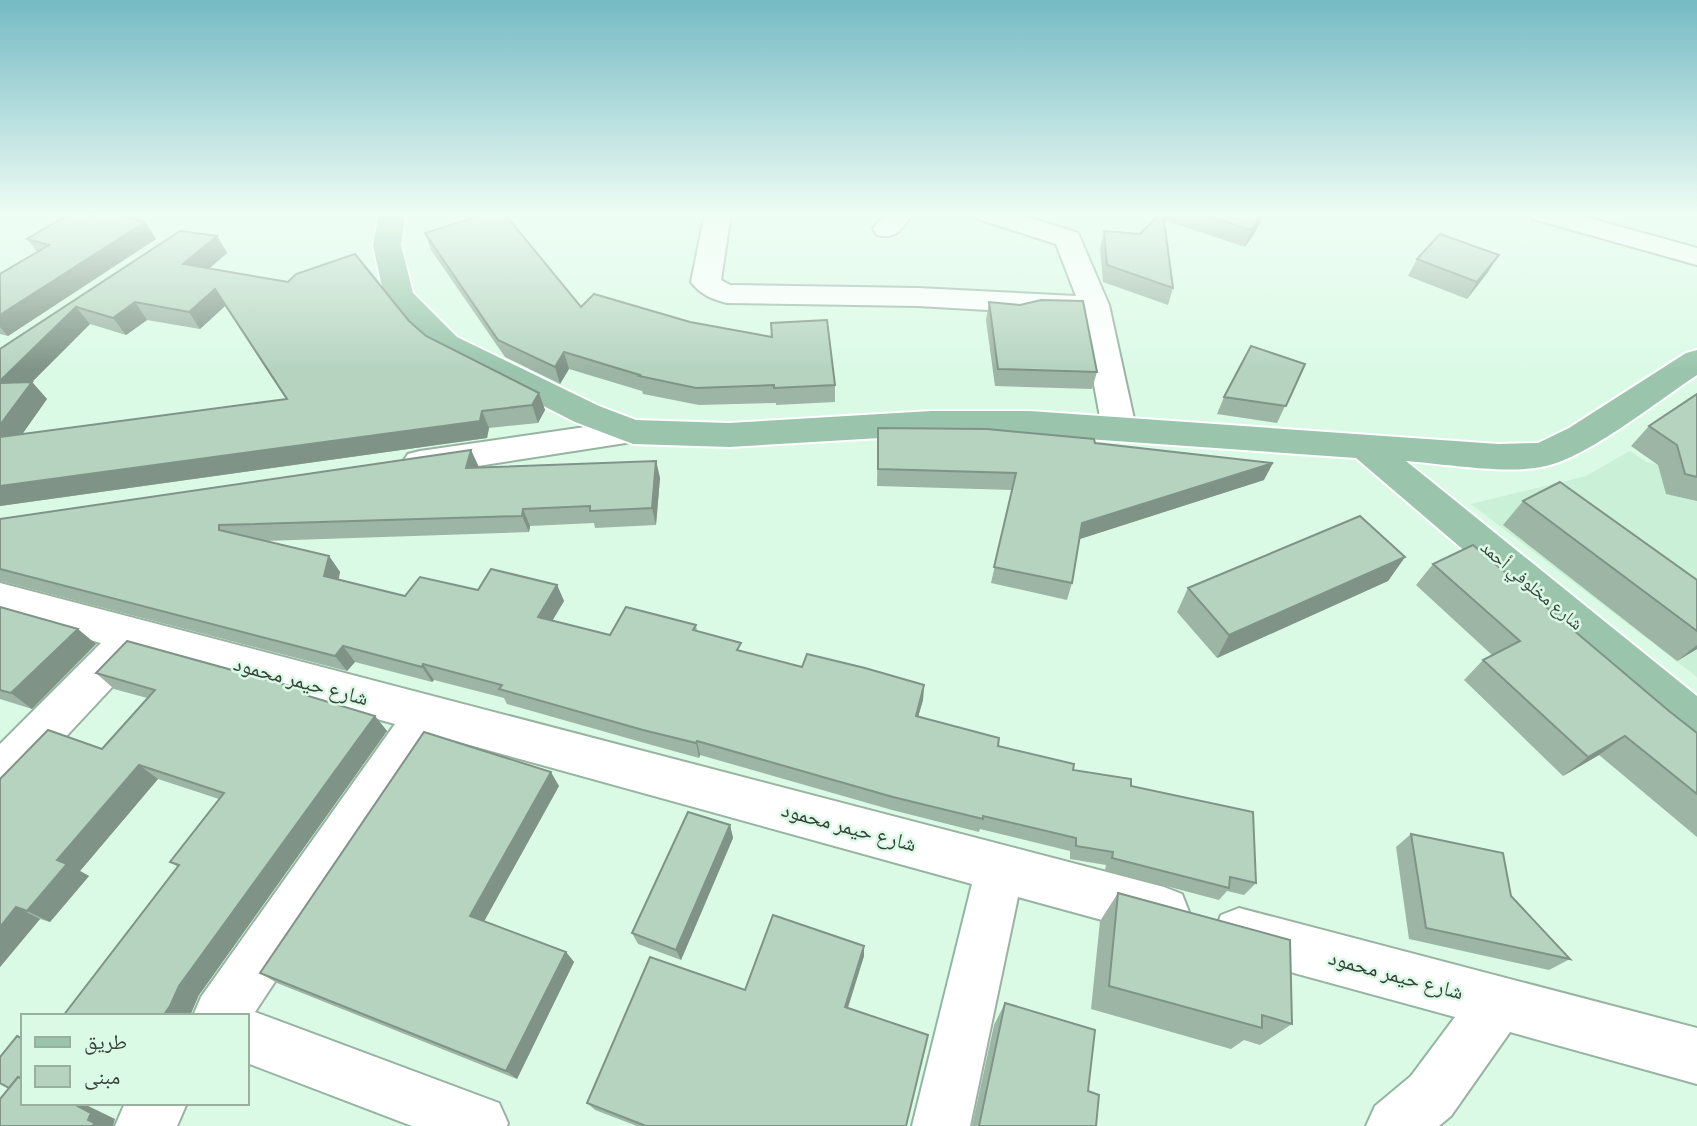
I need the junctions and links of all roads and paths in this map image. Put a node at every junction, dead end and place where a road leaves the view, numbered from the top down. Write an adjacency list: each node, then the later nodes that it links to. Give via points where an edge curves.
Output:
1 (392, 266): 9 (main road, via 399,296 446,344)
2 (709, 266): 4 (street, via 706,282 727,294)
3 (1079, 266): 5 (street)
4 (1040, 304): 5 (street); 6 (street, via 1002,313)
5 (1094, 304): 8 (street)
6 (821, 323)
7 (1697, 360): 10 (main road, via 1581,436 1542,455 1498,457)
8 (1119, 428): 9 (main road, via 931,423 729,435); 10 (main road)
9 (633, 432): 11 (street)
10 (1367, 448): 15 (main road, شارع مخلوفي أحمد)
11 (386, 468)
12 (0, 599): 13 (street, شارع حيمر محمود)
13 (134, 636): 14 (street, شارع حيمر محمود); 16 (street)
14 (427, 715): 17 (street, شارع حيمر محمود); 19 (street)
15 (1697, 722)
16 (0, 775)
17 (1000, 868): 18 (street, شارع حيمر محمود); 25 (street)
18 (1499, 1003): 21 (street, شارع حيمر محمود); 26 (street, via 1431,1096)
19 (220, 1014)
20 (248, 1036): 24 (street)
21 (1697, 1056)
22 (158, 1105): 23 (street)
23 (144, 1126)
24 (478, 1126)
25 (941, 1126)
26 (1395, 1126)

